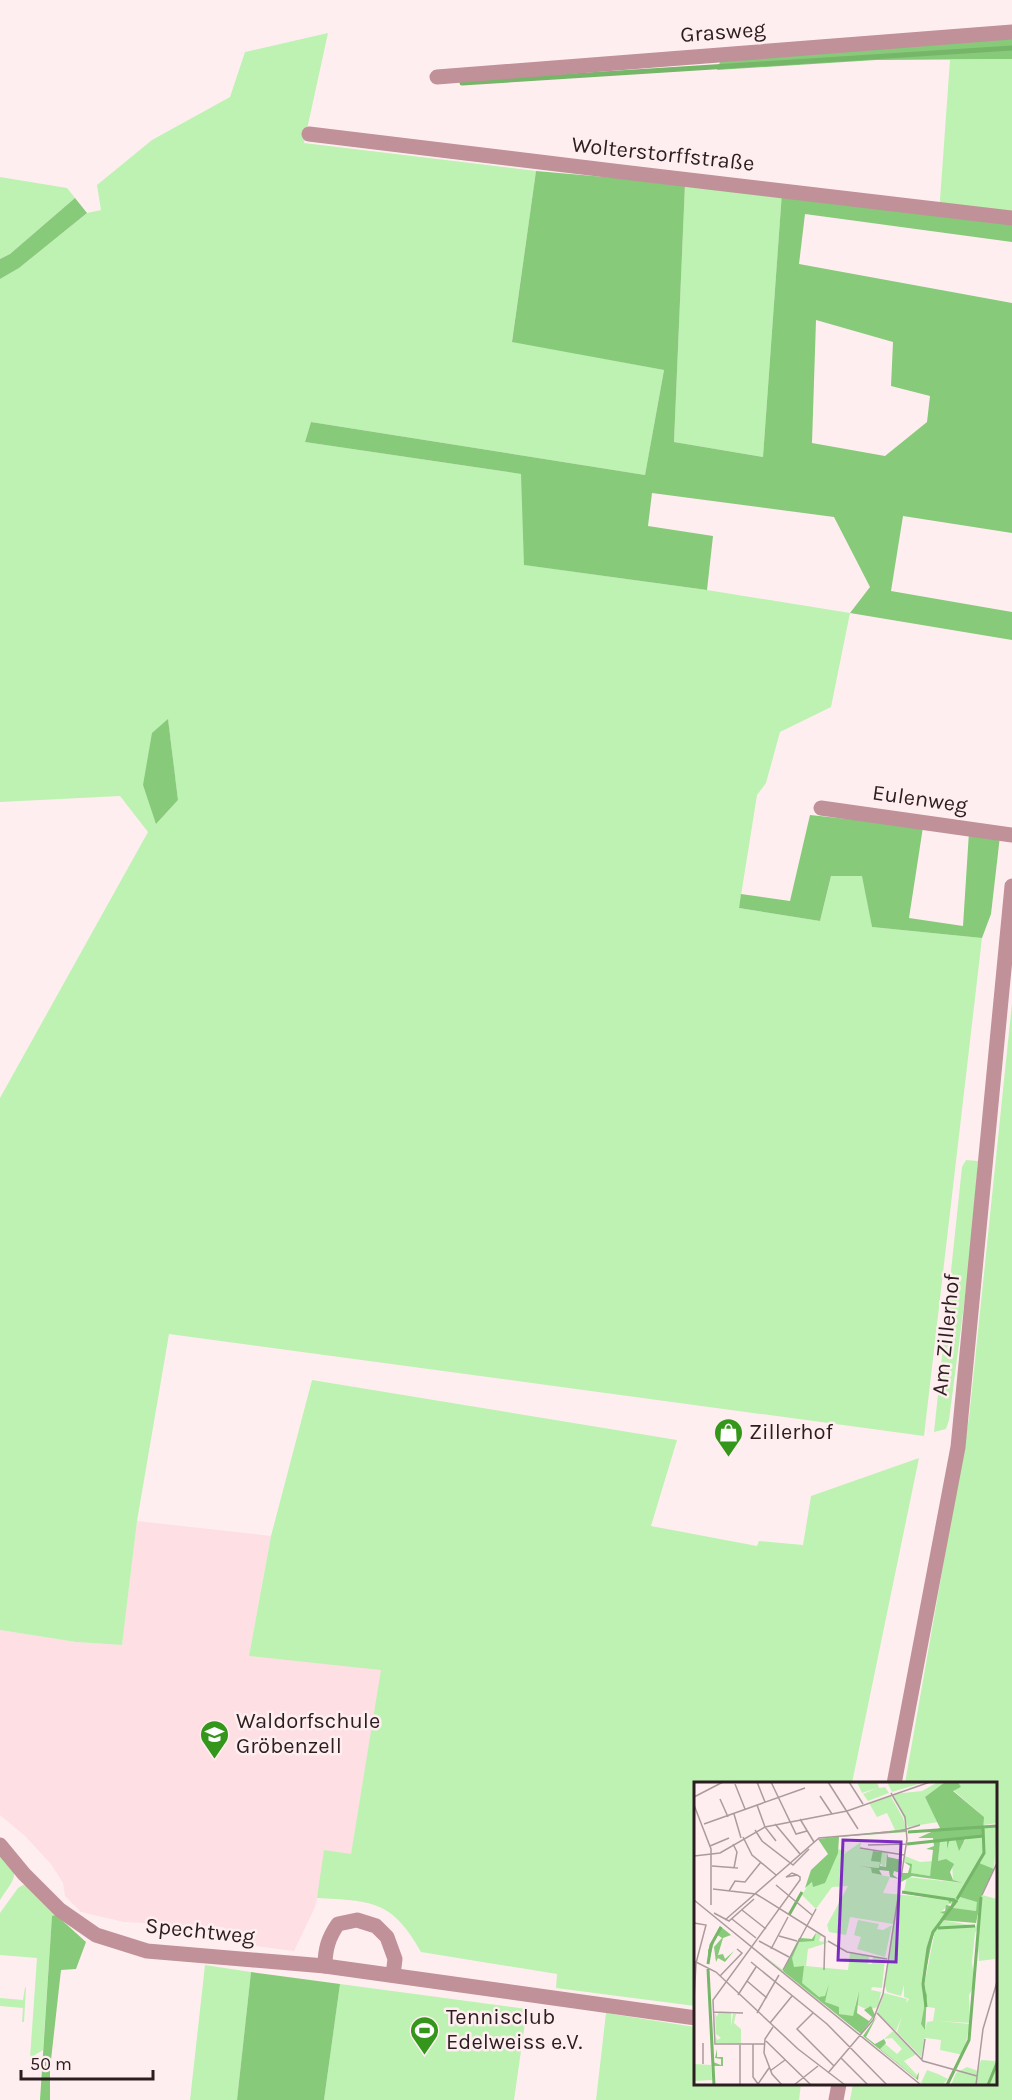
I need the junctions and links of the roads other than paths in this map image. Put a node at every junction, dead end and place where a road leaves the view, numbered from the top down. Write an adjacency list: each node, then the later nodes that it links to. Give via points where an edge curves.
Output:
1 (1012, 32): 2 (street, Grasweg)
2 (437, 77)
3 (309, 134): 4 (street, Wolterstorffstraße)
4 (1012, 218)
5 (821, 808): 6 (street, Eulenweg)
6 (1012, 835)
7 (1012, 886): 8 (street, Am Zillerhof, via 958,1447)
8 (894, 1782)
9 (0, 1845): 10 (street, Spechtweg, via 60,1910 96,1935 147,1951)
10 (325, 1966): 11 (street, Spechtweg); 11 (street, via 330,1935 338,1924 357,1920 376,1926 387,1937 395,1959)
11 (393, 1975): 12 (street, Spechtweg)
12 (694, 2018)
13 (839, 2085): 14 (street)
14 (836, 2100)

